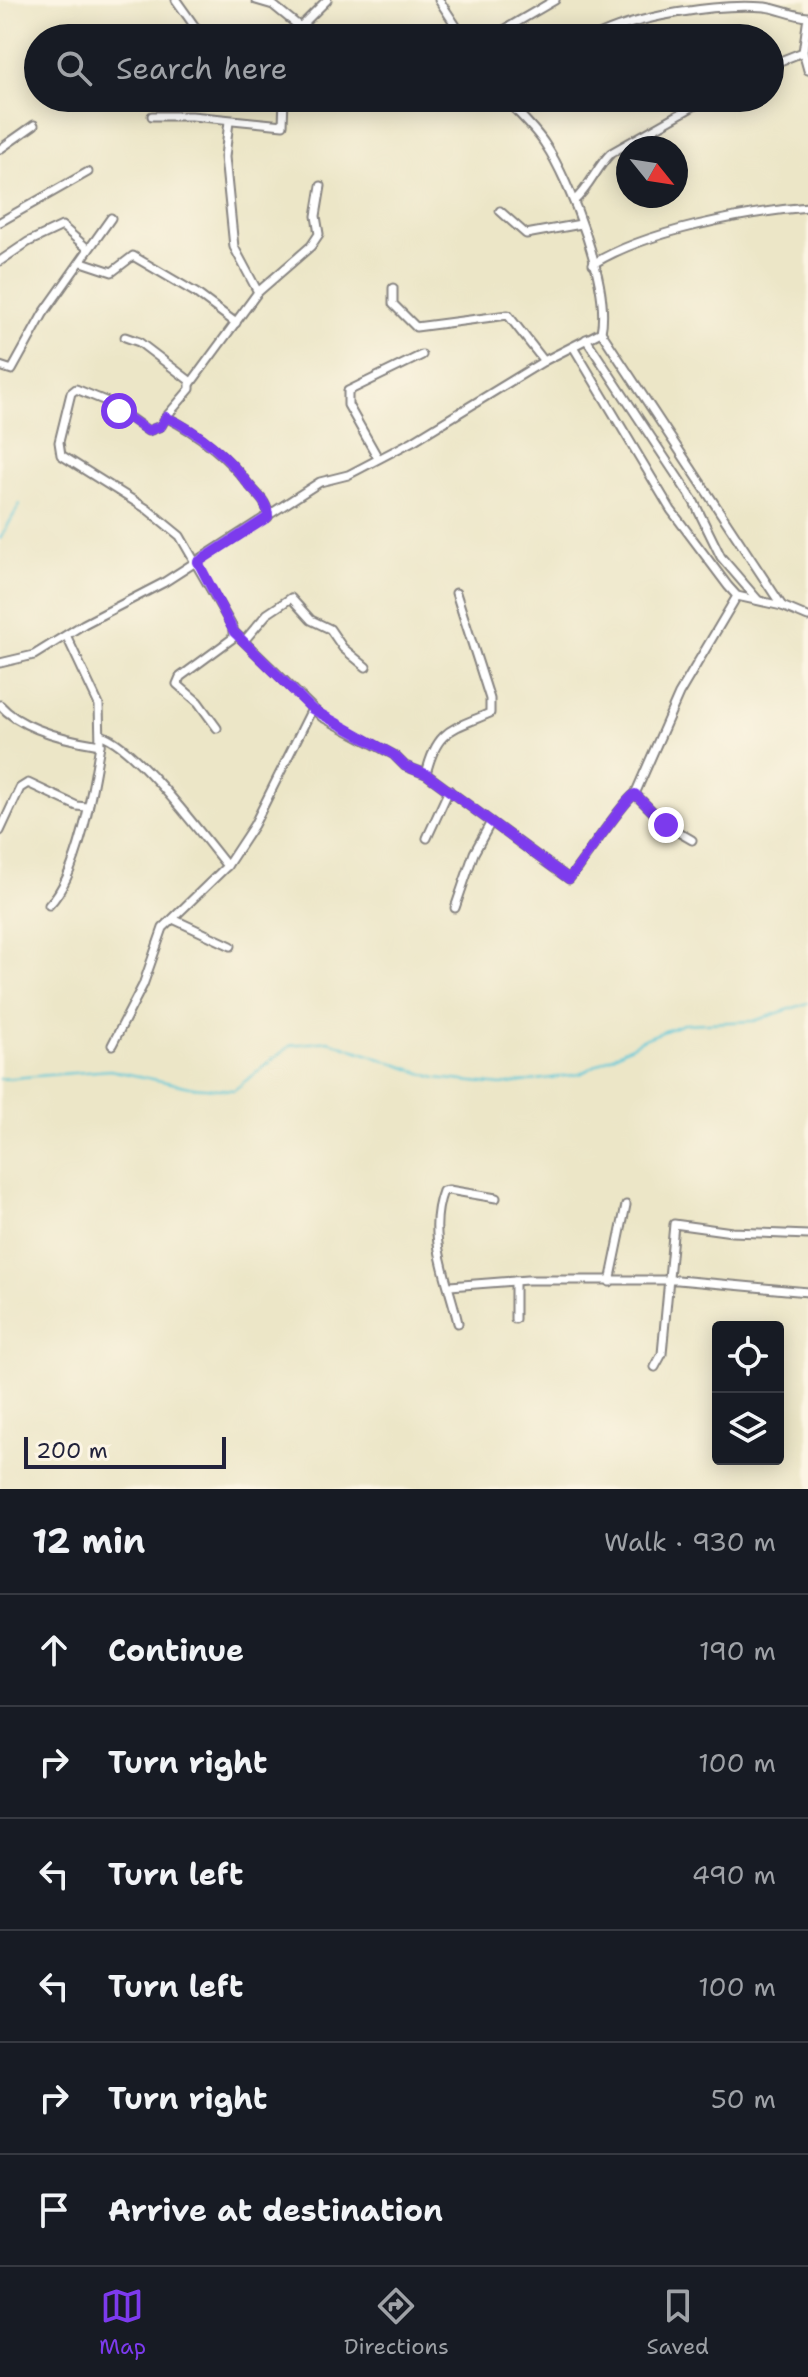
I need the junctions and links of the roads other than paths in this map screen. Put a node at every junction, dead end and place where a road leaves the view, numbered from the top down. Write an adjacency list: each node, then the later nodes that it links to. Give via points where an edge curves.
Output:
1 (176, 0): 8 (street)
2 (256, 0): 9 (street, via 273,5)
3 (327, 0): 10 (street)
4 (439, 0): 11 (street)
5 (555, 0): 12 (street)
6 (786, 0): 7 (street)
7 (782, 12): 13 (street, via 722,6); 14 (street, via 808,17)
8 (193, 24)
9 (296, 24)
10 (303, 24)
11 (455, 24)
12 (514, 24)
13 (624, 24)
14 (803, 52): 15 (street); 16 (street)
15 (784, 59)
16 (808, 70)
17 (283, 112): 21 (street, via 283,125)
18 (517, 112): 26 (street, via 543,141)
19 (683, 112): 26 (street, via 611,153 587,191)
20 (152, 116): 21 (street)
21 (229, 121): 37 (street, via 225,157 234,247)
22 (34, 125): 23 (street)
23 (1, 145)
24 (88, 172): 30 (street)
25 (321, 186): 37 (street, via 319,234)
26 (574, 201): 31 (street)
27 (808, 207): 35 (street, via 688,229 611,253)
28 (500, 211): 31 (street, via 526,234)
29 (111, 218): 32 (street)
30 (0, 222)
31 (581, 224): 35 (street)
32 (88, 249): 33 (street, via 62,226); 34 (street)
33 (0, 261)
34 (82, 262): 38 (street, via 112,272 133,256); 45 (street, via 43,314 12,370)
35 (593, 264): 39 (street)
36 (393, 288): 44 (street, via 393,304 416,327 508,315)
37 (258, 292): 38 (street)
38 (236, 323): 46 (street)
39 (601, 332): 41 (street); 54 (street)
40 (125, 337): 46 (street, via 141,343)
41 (586, 339): 42 (street); 53 (street, via 694,502 721,557)
42 (574, 348): 44 (street); 52 (street, via 682,527)
43 (422, 355): 48 (street, via 348,391 348,405)
44 (544, 361): 48 (street)
45 (0, 366)
46 (191, 383): 47 (street)
47 (166, 417): 49 (street, via 235,465 265,503); 50 (street, via 161,426 148,431 108,402 76,389 66,406 60,452 169,525)
48 (378, 458): 49 (street, via 348,475 320,482)
49 (268, 517): 50 (street)
50 (198, 562): 56 (street); 57 (street)
51 (456, 593): 66 (street, via 490,713 450,729 433,745)
52 (737, 596): 53 (street); 68 (street, via 679,694)
53 (759, 601): 54 (street)
54 (782, 606): 55 (street)
55 (808, 617)
56 (234, 632): 58 (street); 63 (street, via 177,684)
57 (67, 637): 59 (street, via 34,655); 64 (street, via 99,705)
58 (244, 641): 60 (street, via 267,614 291,598); 62 (street)
59 (0, 663)
60 (366, 667)
61 (0, 705): 65 (street, via 59,738)
62 (312, 709): 66 (street); 75 (street, via 254,825)
63 (217, 728)
64 (101, 735): 65 (street); 75 (street, via 114,739 143,767)
65 (100, 745): 69 (street)
66 (426, 774): 67 (street)
67 (449, 790): 71 (street); 73 (street)
68 (635, 794): 71 (street, via 569,879); 74 (street, via 666,825)
69 (86, 807): 70 (street, via 28,783); 76 (street, via 60,893)
70 (3, 815): 72 (street)
71 (491, 822): 77 (street)
72 (0, 831)
73 (427, 838)
74 (692, 840)
75 (227, 866): 78 (street)
76 (49, 905)
77 (455, 908)
78 (173, 919): 79 (street); 80 (street, via 163,928 143,985)
79 (231, 946)
80 (112, 1045)
81 (496, 1198): 87 (street, via 443,1191 438,1204 438,1259)
82 (626, 1205): 86 (street)
83 (808, 1235): 85 (street, via 674,1224)
84 (515, 1281): 86 (street); 87 (street); 89 (street)
85 (669, 1281): 86 (street); 88 (street); 91 (street, via 662,1354)
86 (610, 1282)
87 (450, 1286): 90 (street)
88 (808, 1292)
89 (515, 1319)
90 (458, 1323)
91 (655, 1367)

